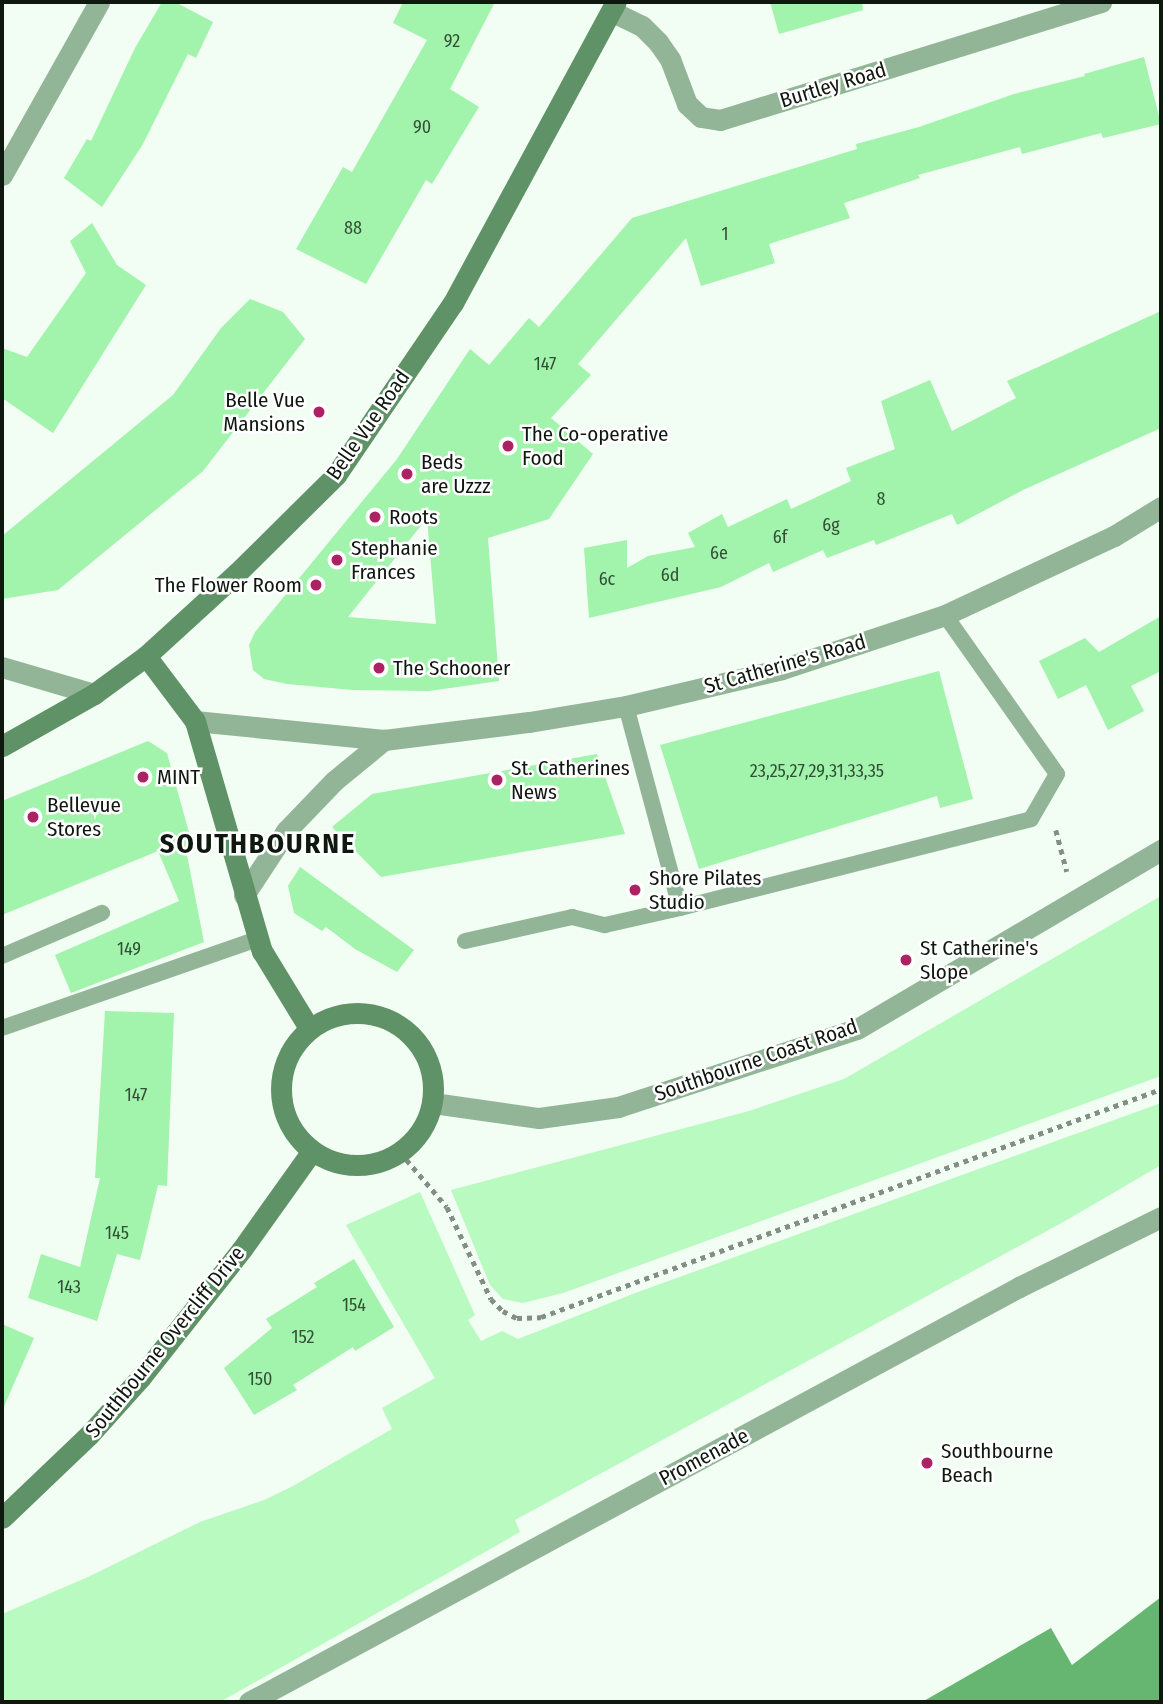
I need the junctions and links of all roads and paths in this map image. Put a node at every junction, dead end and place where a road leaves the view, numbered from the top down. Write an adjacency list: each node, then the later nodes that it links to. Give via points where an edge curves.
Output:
1 (99, 2): 4 (street)
2 (1101, 2): 3 (street, Burtley Road, via 720,120 701,117 687,104 670,59 658,42)
3 (615, 7): 7 (street, Belle Vue Road, via 453,303 336,475)
4 (2, 175)
5 (1161, 508): 6 (street, St Catherine's Road, via 1114,536)
6 (945, 615): 10 (street, St Catherine's Road, via 782,669); 14 (lane, via 1056,775)
7 (146, 656): 9 (street, Belle Vue Road); 11 (street)
8 (2, 667): 9 (street)
9 (94, 694): 13 (street, Belle Vue Road)
10 (626, 705): 12 (street, St Catherine's Road); 18 (lane)
11 (195, 721): 12 (street, St Catherine's Road); 16 (street)
12 (384, 740): 16 (street, via 334,781 286,831)
13 (2, 747)
14 (1031, 819): 17 (path, via 1055,827); 18 (lane)
15 (1161, 850): 17 (street, Southbourne Coast Road)
16 (244, 895): 20 (street)
17 (1075, 900): 26 (street, Southbourne Coast Road, via 856,1028 618,1107 539,1118)
18 (680, 908): 21 (lane, via 605,925 572,917)
19 (103, 913): 22 (lane)
20 (258, 939): 23 (lane); 24 (street, via 279,985)
21 (465, 941)
22 (2, 956)
23 (2, 1028)
24 (309, 1028): 26 (street, via 332,1015 359,1012 385,1017 408,1030 429,1064); 27 (street, via 283,1067 280,1090 289,1124)
25 (1161, 1089): 28 (path, via 541,1317 517,1318 491,1299 447,1207)
26 (433, 1103): 28 (street, via 426,1122)
27 (312, 1151): 28 (street, via 356,1166); 30 (street, Southbourne Overcliff Drive, via 141,1377 89,1435)
28 (400, 1152)
29 (1161, 1217): 31 (street, Promenade, via 1019,1287)
30 (2, 1518)
31 (249, 1702)

